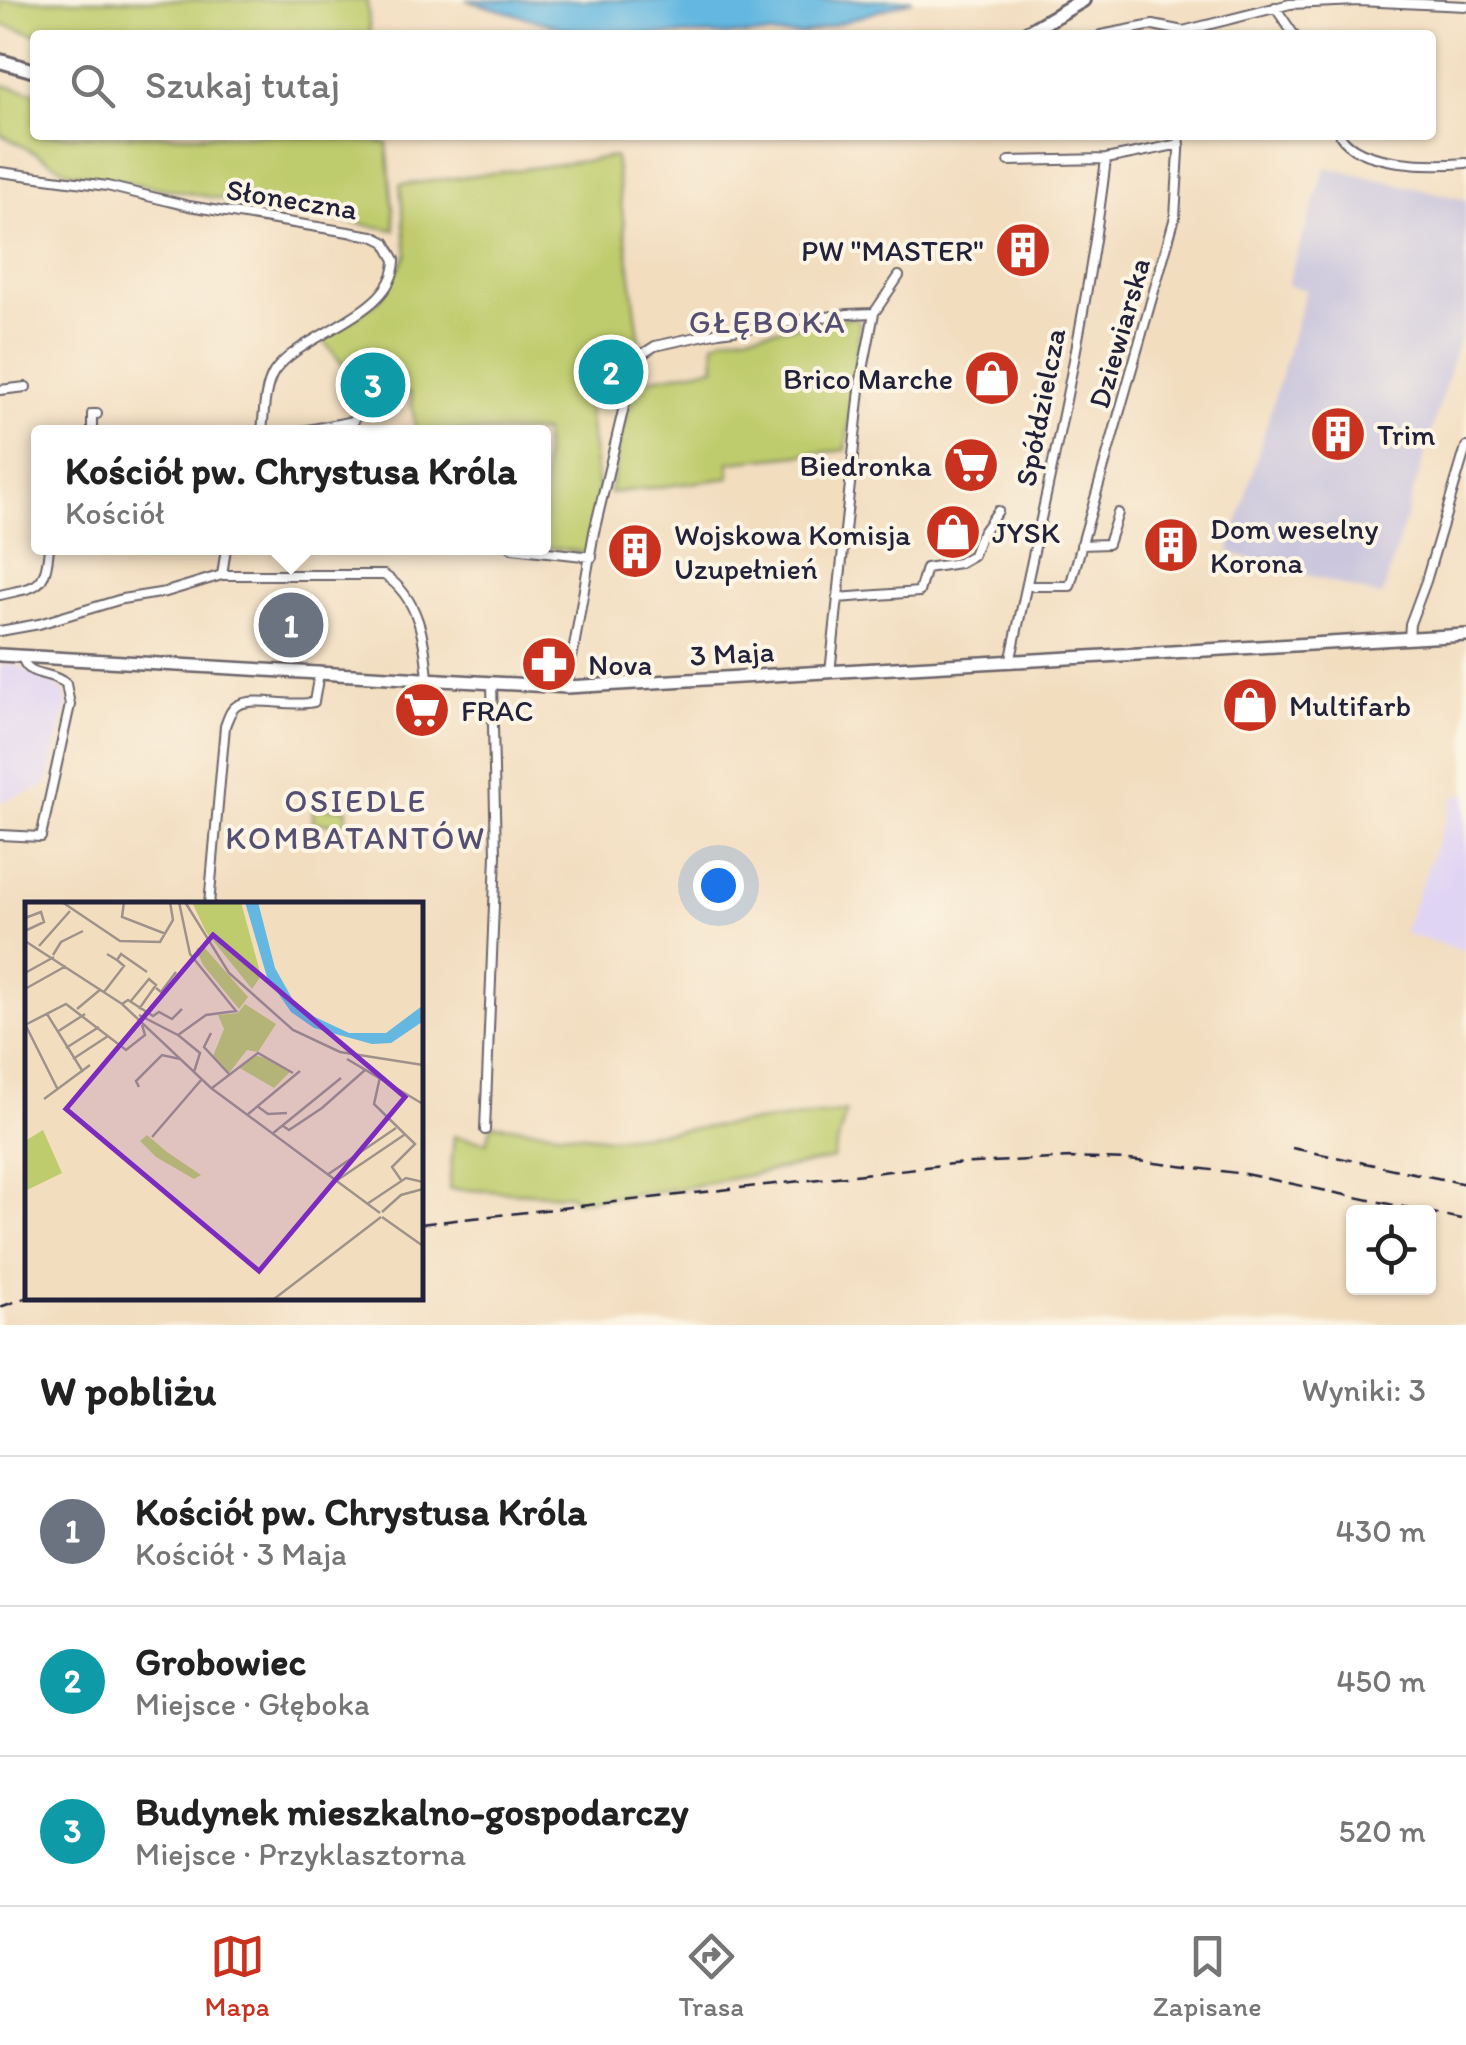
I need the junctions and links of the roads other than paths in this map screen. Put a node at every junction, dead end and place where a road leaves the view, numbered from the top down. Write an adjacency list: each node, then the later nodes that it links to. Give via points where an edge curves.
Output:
1 (1083, 0): 4 (main road)
2 (1466, 6): 3 (street, via 1358,1)
3 (1275, 7): 7 (street); 8 (street)
4 (1032, 30)
5 (1128, 30): 6 (street)
6 (1172, 30)
7 (1194, 30)
8 (1291, 30)
9 (0, 61): 10 (main road)
10 (30, 70)
11 (1180, 140): 13 (street); 29 (street, Dziewiarska, via 1175,216)
12 (1345, 140): 15 (street, via 1410,164)
13 (1106, 159): 14 (street); 35 (street, Spółdzielcza)
14 (1008, 162)
15 (1466, 163)
16 (0, 172): 24 (street, Słoneczna, via 122,189 385,242 395,260 390,282 276,370)
17 (899, 276): 18 (street)
18 (874, 313): 33 (street, via 719,332 644,353 628,394); 37 (street)
19 (26, 388): 20 (street)
20 (0, 390)
21 (98, 414): 23 (street, via 92,414)
22 (354, 421): 25 (street)
23 (92, 425)
24 (263, 425)
25 (334, 425)
26 (1466, 448): 40 (street)
27 (998, 511): 37 (street, via 973,555 926,568 919,592)
28 (1118, 514): 29 (street, via 1108,544)
29 (1081, 545): 35 (street, Dziewiarska, via 1070,586)
30 (551, 552): 33 (street)
31 (48, 555): 36 (street, via 47,574 36,586)
32 (225, 555): 34 (street)
33 (592, 557): 48 (street)
34 (222, 574): 38 (street); 46 (street, via 384,575 410,600)
35 (1027, 586): 43 (street, Spółdzielcza)
36 (0, 595)
37 (837, 598): 45 (street)
38 (0, 630)
39 (1466, 635): 40 (street, 3 Maja)
40 (1408, 639): 43 (street, 3 Maja)
41 (0, 655): 42 (street, 3 Maja)
42 (22, 656): 44 (street, 3 Maja); 49 (street, via 31,671 61,678 71,698 41,837)
43 (1010, 663): 45 (street, 3 Maja)
44 (319, 673): 46 (street, 3 Maja); 50 (street, via 314,702 252,703 230,712)
45 (830, 673): 48 (street, 3 Maja)
46 (428, 680): 47 (street, 3 Maja)
47 (492, 683): 48 (street, 3 Maja); 51 (street, via 496,856)
48 (567, 687)
49 (0, 836)
50 (208, 902)
51 (485, 1130)

